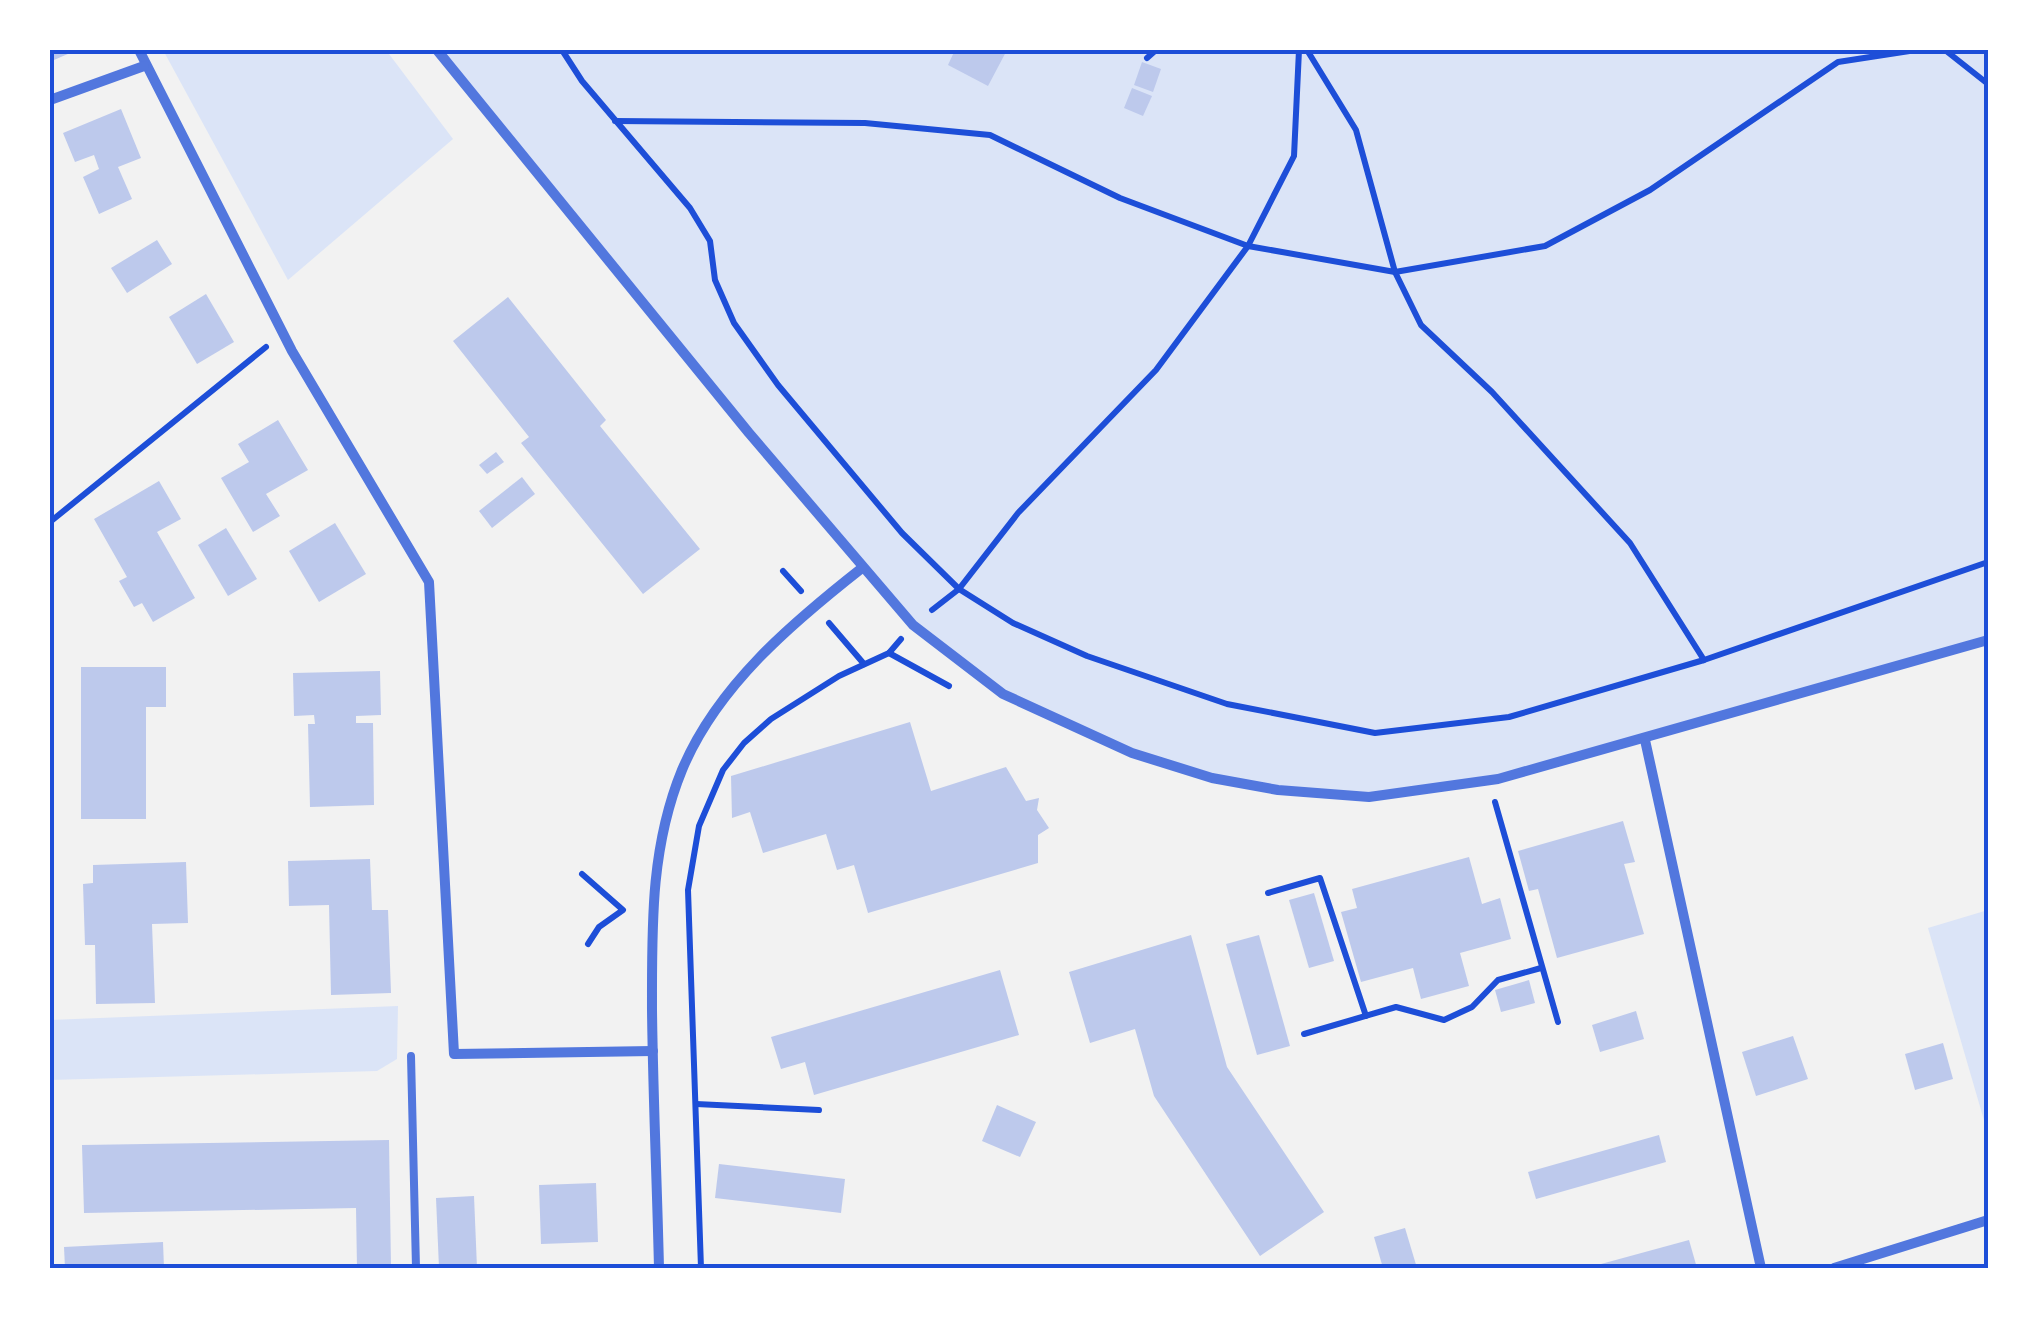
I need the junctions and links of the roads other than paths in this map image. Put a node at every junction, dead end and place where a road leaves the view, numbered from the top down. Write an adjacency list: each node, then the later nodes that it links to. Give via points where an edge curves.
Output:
1 (138, 50): 3 (street)
2 (438, 50): 5 (street)
3 (144, 66): 4 (street); 8 (street, via 283,333 429,582 454,1054)
4 (50, 100)
5 (862, 568): 7 (street, via 913,626 1003,694 1132,753 1212,778 1370,797 1498,779); 8 (street, via 800,616 744,674 683,768 654,875)
6 (1988, 640): 7 (street)
7 (1646, 740): 13 (street)
8 (652, 1052): 12 (street)
9 (411, 1056): 11 (lane)
10 (1988, 1220): 14 (street)
11 (416, 1268)
12 (658, 1268)
13 (1762, 1268)
14 (1834, 1268)

